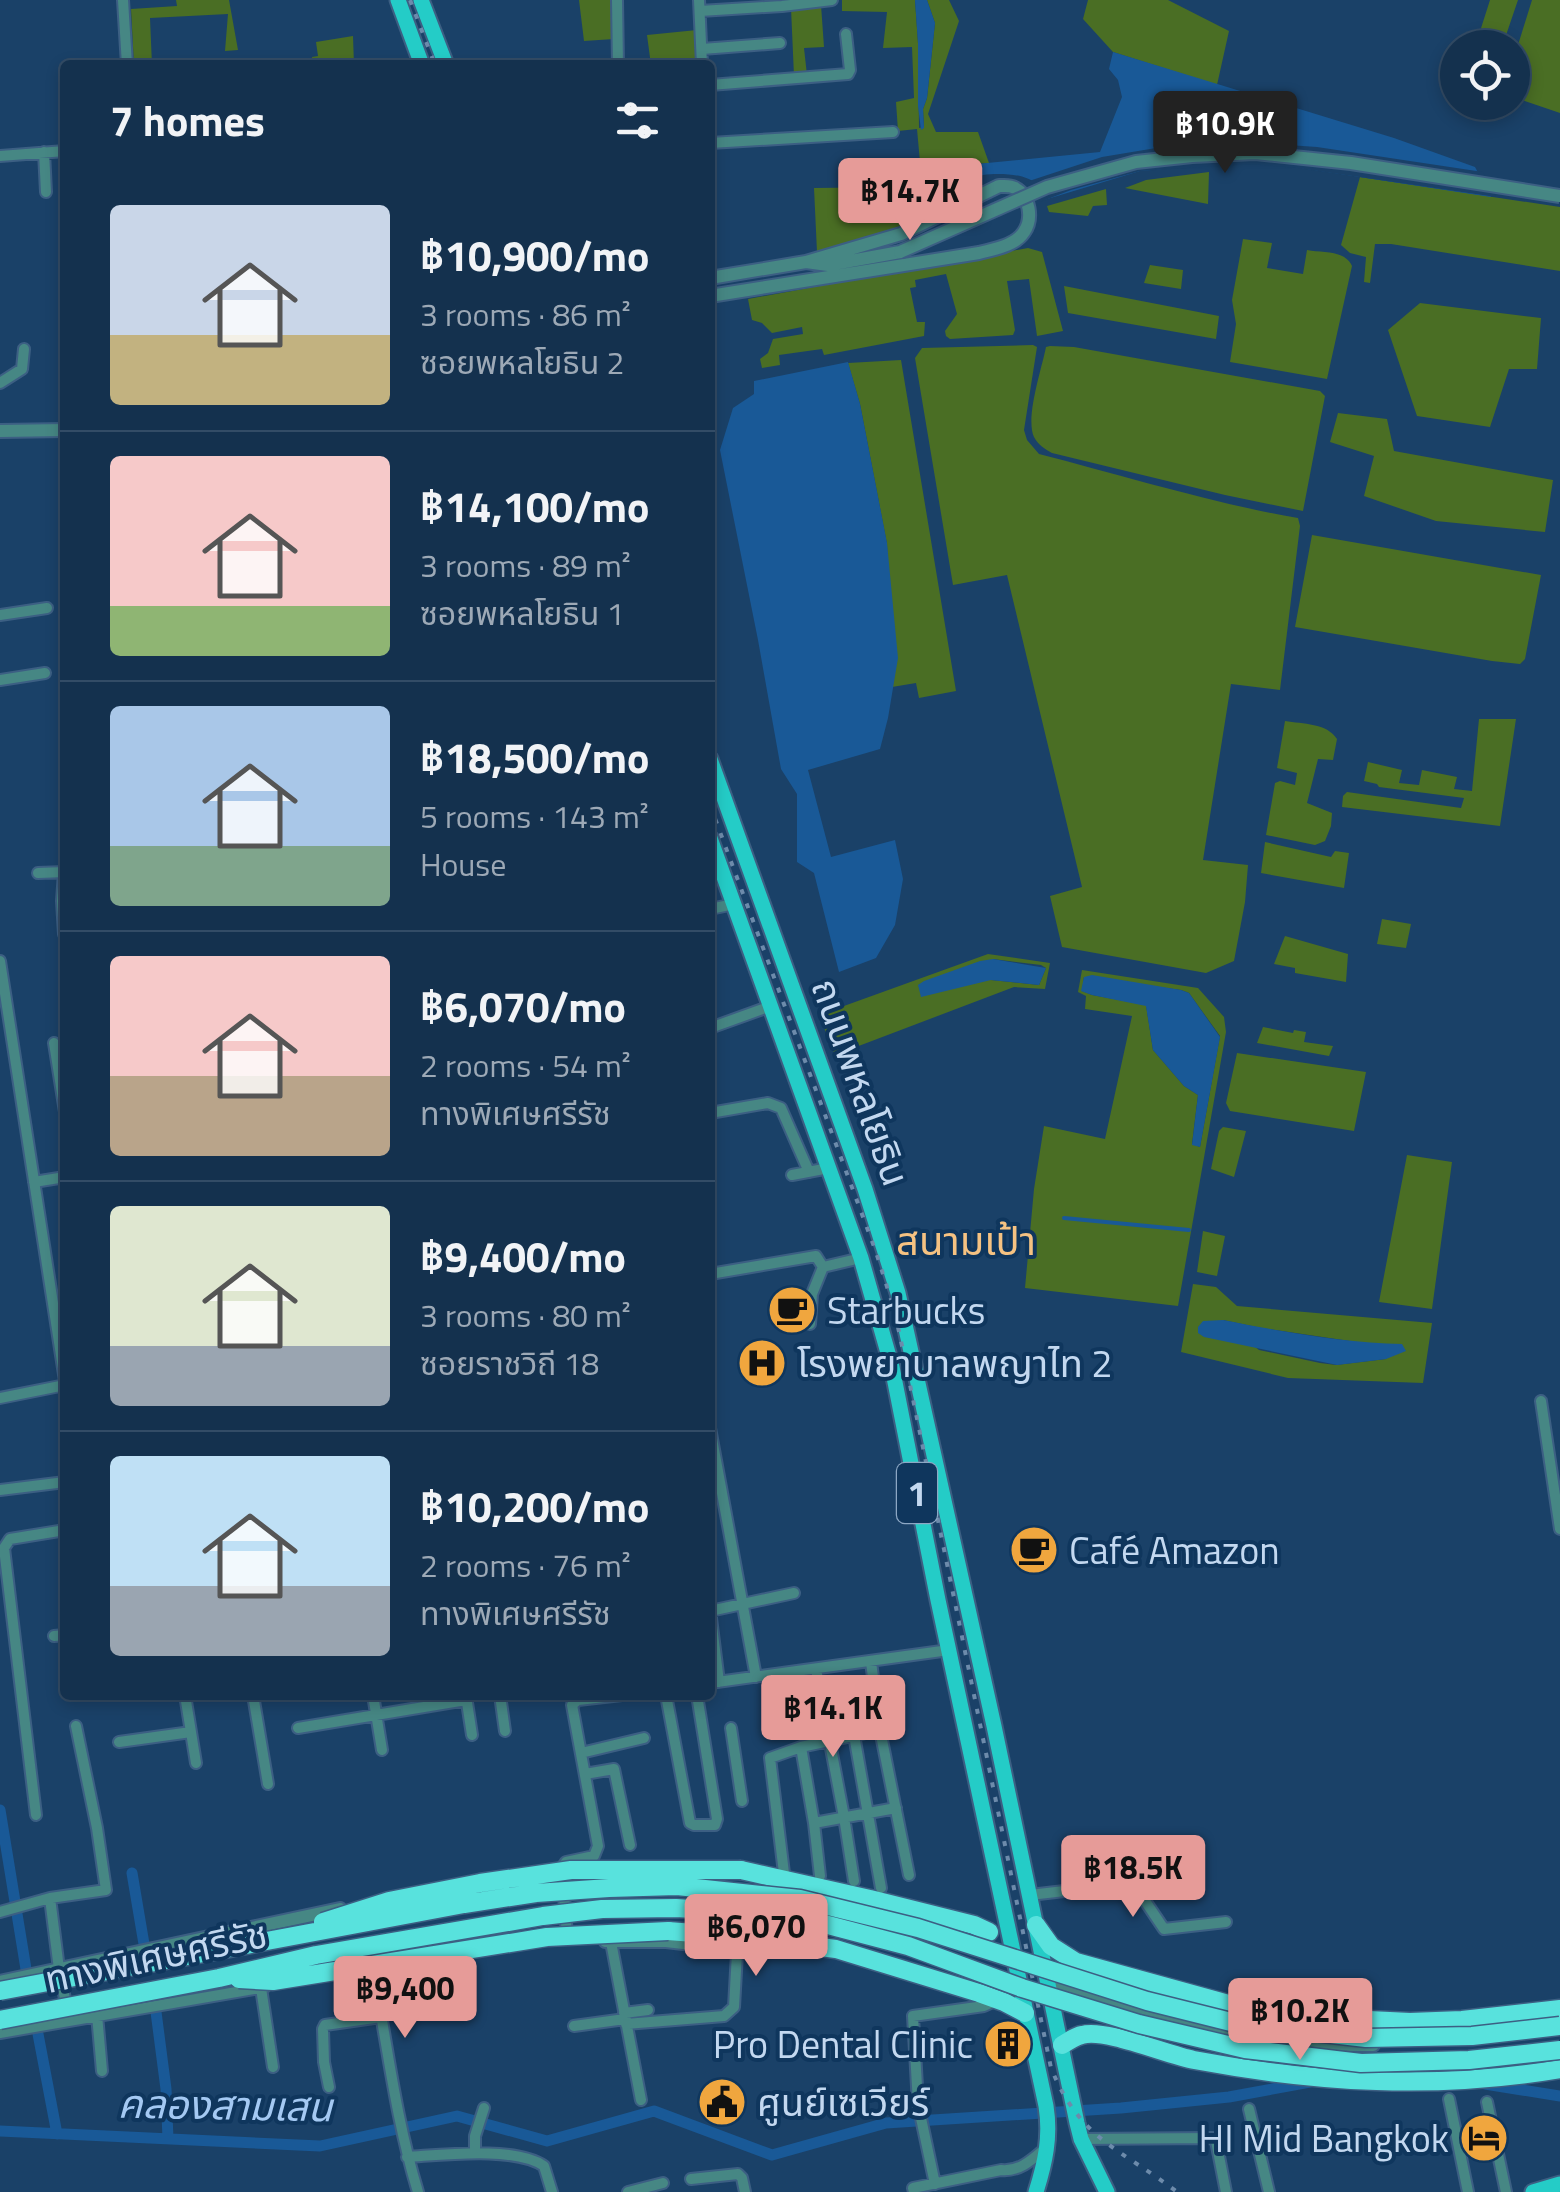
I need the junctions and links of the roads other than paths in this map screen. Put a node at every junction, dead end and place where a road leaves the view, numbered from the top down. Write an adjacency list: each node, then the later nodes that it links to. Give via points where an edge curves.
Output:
1 (122, 0): 10 (street)
2 (398, 0): 11 (main road)
3 (421, 0): 12 (main road)
4 (617, 0): 13 (street)
5 (832, 0): 6 (street)
6 (699, 5): 9 (street)
7 (846, 34): 15 (street, via 848,74)
8 (780, 43): 9 (street)
9 (702, 49): 14 (street)
10 (127, 60)
11 (420, 60)
12 (444, 60)
13 (618, 60)
14 (702, 60)
15 (715, 85)
16 (893, 132): 17 (street)
17 (715, 143)
18 (60, 150): 19 (street)
19 (44, 152): 20 (street); 21 (street)
20 (0, 156)
21 (46, 192)
22 (1560, 196): 24 (street, bridge, via 1351,163 1255,153 1192,156 1136,162 1047,187 900,252)
23 (806, 262): 24 (street); 25 (street); 26 (street, via 901,234 999,186 1018,189 1029,209 1024,232 1008,245)
24 (828, 266): 26 (street)
25 (715, 277)
26 (807, 279): 27 (street)
27 (715, 295)
28 (24, 349): 29 (street, via 22,369)
29 (0, 384)
30 (60, 430): 31 (street)
31 (0, 432)
32 (47, 608): 33 (street)
33 (0, 614)
34 (44, 673): 35 (street)
35 (0, 680)
36 (715, 773): 46 (main road, ถนนพหลโยธิน / 1)
37 (60, 872): 39 (street)
38 (716, 873): 40 (main road, ถนนพหลโยธิน / 1)
39 (38, 874)
40 (734, 904): 41 (street); 45 (main road, ถนนพหลโยธิน / 1)
41 (715, 908)
42 (60, 934): 43 (street)
43 (48, 935)
44 (0, 961): 56 (street)
45 (771, 1006): 47 (main road, ถนนพหลโยธิน / 1); 48 (street)
46 (802, 1013): 47 (main road); 68 (main road, ถนนพหลโยธิน / 1, via 898,1293)
47 (777, 1023): 52 (main road, ถนนพหลโยธิน / 1)
48 (715, 1026)
49 (54, 1042): 50 (street)
50 (60, 1080)
51 (715, 1112): 53 (street, via 768,1103 781,1108)
52 (829, 1168): 53 (street); 57 (main road, ถนนพหลโยธิน / 1)
53 (809, 1172): 54 (street)
54 (792, 1175)
55 (60, 1177): 56 (street)
56 (34, 1182): 61 (street)
57 (861, 1258): 58 (street); 69 (main road, ถนนพหลโยธิน / 1, via 892,1367)
58 (823, 1266): 59 (street, via 816,1256); 60 (street)
59 (715, 1273)
60 (810, 1324)
61 (60, 1351)
62 (60, 1384): 63 (street)
63 (0, 1398)
64 (1541, 1401): 70 (street)
65 (715, 1456): 73 (street)
66 (60, 1483): 67 (street)
67 (0, 1490)
68 (948, 1519): 69 (main road); 124 (main road, ถนนพหลโยธิน / 1)
69 (923, 1524): 75 (main road, ถนนพหลโยธิน / 1)
70 (1560, 1527)
71 (60, 1531): 112 (street, via 10,1539 4,1548)
72 (794, 1593): 73 (street)
73 (742, 1604): 74 (street); 78 (street)
74 (715, 1609)
75 (949, 1650): 76 (street); 130 (main road, ถนนพหลโยธิน / 1)
76 (871, 1662): 77 (street); 93 (street)
77 (816, 1669): 78 (street); 99 (street)
78 (756, 1677): 79 (street)
79 (715, 1682)
80 (186, 1700): 95 (street)
81 (254, 1700): 108 (street)
82 (374, 1700): 89 (street)
83 (455, 1700): 89 (street)
84 (466, 1700): 96 (street)
85 (501, 1700): 94 (street)
86 (578, 1700): 103 (street, via 572,1705)
87 (667, 1700): 106 (street, via 694,1825 717,1823)
88 (698, 1700): 106 (street)
89 (376, 1715): 91 (street); 102 (street)
90 (76, 1726): 125 (street, via 106,1890)
91 (298, 1728)
92 (731, 1728): 105 (street)
93 (880, 1730): 97 (street); 110 (street)
94 (505, 1731)
95 (191, 1732): 100 (street); 104 (street)
96 (472, 1735)
97 (854, 1735): 99 (street); 111 (street)
98 (644, 1738): 103 (street)
99 (829, 1740): 101 (street); 113 (street)
100 (119, 1742)
101 (800, 1747): 114 (street); 117 (street, via 769,1762)
102 (382, 1750)
103 (582, 1753): 107 (street)
104 (196, 1763)
105 (735, 1764): 106 (street); 109 (street)
106 (710, 1768)
107 (585, 1774): 115 (street, via 614,1769); 116 (street, via 598,1846 594,1856)
108 (268, 1784)
109 (742, 1801)
110 (896, 1808): 111 (street); 118 (street)
111 (868, 1813): 113 (street); 122 (street)
112 (36, 1814)
113 (844, 1818): 114 (street); 123 (street)
114 (814, 1823): 119 (street)
115 (630, 1845)
116 (562, 1868): 123 (street); 126 (street); 131 (street)
117 (784, 1873)
118 (909, 1875)
119 (820, 1876)
120 (1158, 1877): 121 (street)
121 (1133, 1883): 124 (street); 128 (street, via 1164,1929)
122 (881, 1888)
123 (848, 1892): 130 (highway); 132 (highway, bridge, via 741,1870 571,1870 389,1901)
124 (1030, 1896): 129 (main road, ถนนพหลโยธิน / 1)
125 (50, 1898): 127 (street); 134 (street)
126 (360, 1905): 134 (street); 135 (street)
127 (0, 1912)
128 (1226, 1922)
129 (1036, 1925): 137 (highway, via 1066,1957); 139 (main road, ถนนพหลโยธิน / 1)
130 (998, 1932): 146 (main road, ถนนพหลโยธิน / 1)
131 (567, 1936): 133 (street); 135 (street)
132 (276, 1940): 141 (highway, ทางพิเศษศรีรัช, bridge); 153 (highway, ทางพิเศษศรีรัช, bridge, via 536,1893 677,1886 817,1903 1235,2023 1366,2038)
133 (611, 1942): 149 (street); 149 (street, via 737,1952 734,2007 724,2016)
134 (58, 1970): 138 (street); 151 (street)
135 (373, 1970): 140 (street); 148 (street)
136 (218, 1978): 142 (highway, bridge, via 273,1981 547,1937 668,1931 836,1948); 150 (highway, ทางพิเศษศรีรัช, bridge); 158 (highway, ทางพิเศษศรีรัช, bridge, via 316,1955 602,1909 790,1914 1139,2024 1245,2049 1361,2063)
137 (1132, 1978): 143 (street); 144 (highway, via 1243,2008 1369,2021)
138 (0, 1982)
139 (1048, 1982): 143 (street); 157 (main road, ถนนพหลโยธิน / 1)
140 (261, 1988): 147 (street); 159 (street)
141 (0, 1991)
142 (998, 2000): 146 (highway); 174 (street, via 913,2016 920,2114)
143 (1125, 2005): 155 (street, via 1258,2037 1338,2046); 156 (street)
144 (1560, 2009)
145 (648, 2010): 149 (street)
146 (1025, 2013): 169 (main road, ถนนพหลโยธิน / 1)
147 (97, 2015): 151 (street); 161 (street)
148 (381, 2017): 162 (street, via 322,2029); 171 (street)
149 (625, 2019): 152 (street); 163 (street)
150 (0, 2020)
151 (70, 2020): 154 (street)
152 (574, 2026)
153 (1560, 2026)
154 (0, 2032)
155 (1560, 2034)
156 (1116, 2039): 157 (highway, via 1086,2033); 160 (highway, via 1186,2058 1361,2082 1449,2082)
157 (1062, 2046): 168 (main road, ถนนพหลโยธิน / 1)
158 (1560, 2050)
159 (273, 2066)
160 (1560, 2069)
161 (102, 2071)
162 (330, 2087)
163 (640, 2100)
164 (1449, 2100): 185 (street)
165 (1487, 2102): 186 (street)
166 (1249, 2108): 184 (street)
167 (482, 2113): 170 (street)
168 (1079, 2131): 182 (main road, ถนนพหลโยธิน / 1); 183 (street, via 1212,2138)
169 (1048, 2146): 174 (street, via 1012,2172); 181 (main road, ถนนพหลโยธิน / 1)
170 (475, 2153): 171 (street); 178 (street, via 540,2162)
171 (407, 2157): 177 (street)
172 (692, 2178): 180 (street, via 738,2174)
173 (663, 2183): 179 (street)
174 (934, 2184): 176 (street)
175 (1560, 2184): 187 (main road)
176 (914, 2190)
177 (418, 2192)
178 (552, 2192)
179 (628, 2192)
180 (745, 2192)
181 (1036, 2192)
182 (1107, 2192)
183 (1226, 2192)
184 (1269, 2192)
185 (1468, 2192)
186 (1506, 2192)
187 (1533, 2192)

